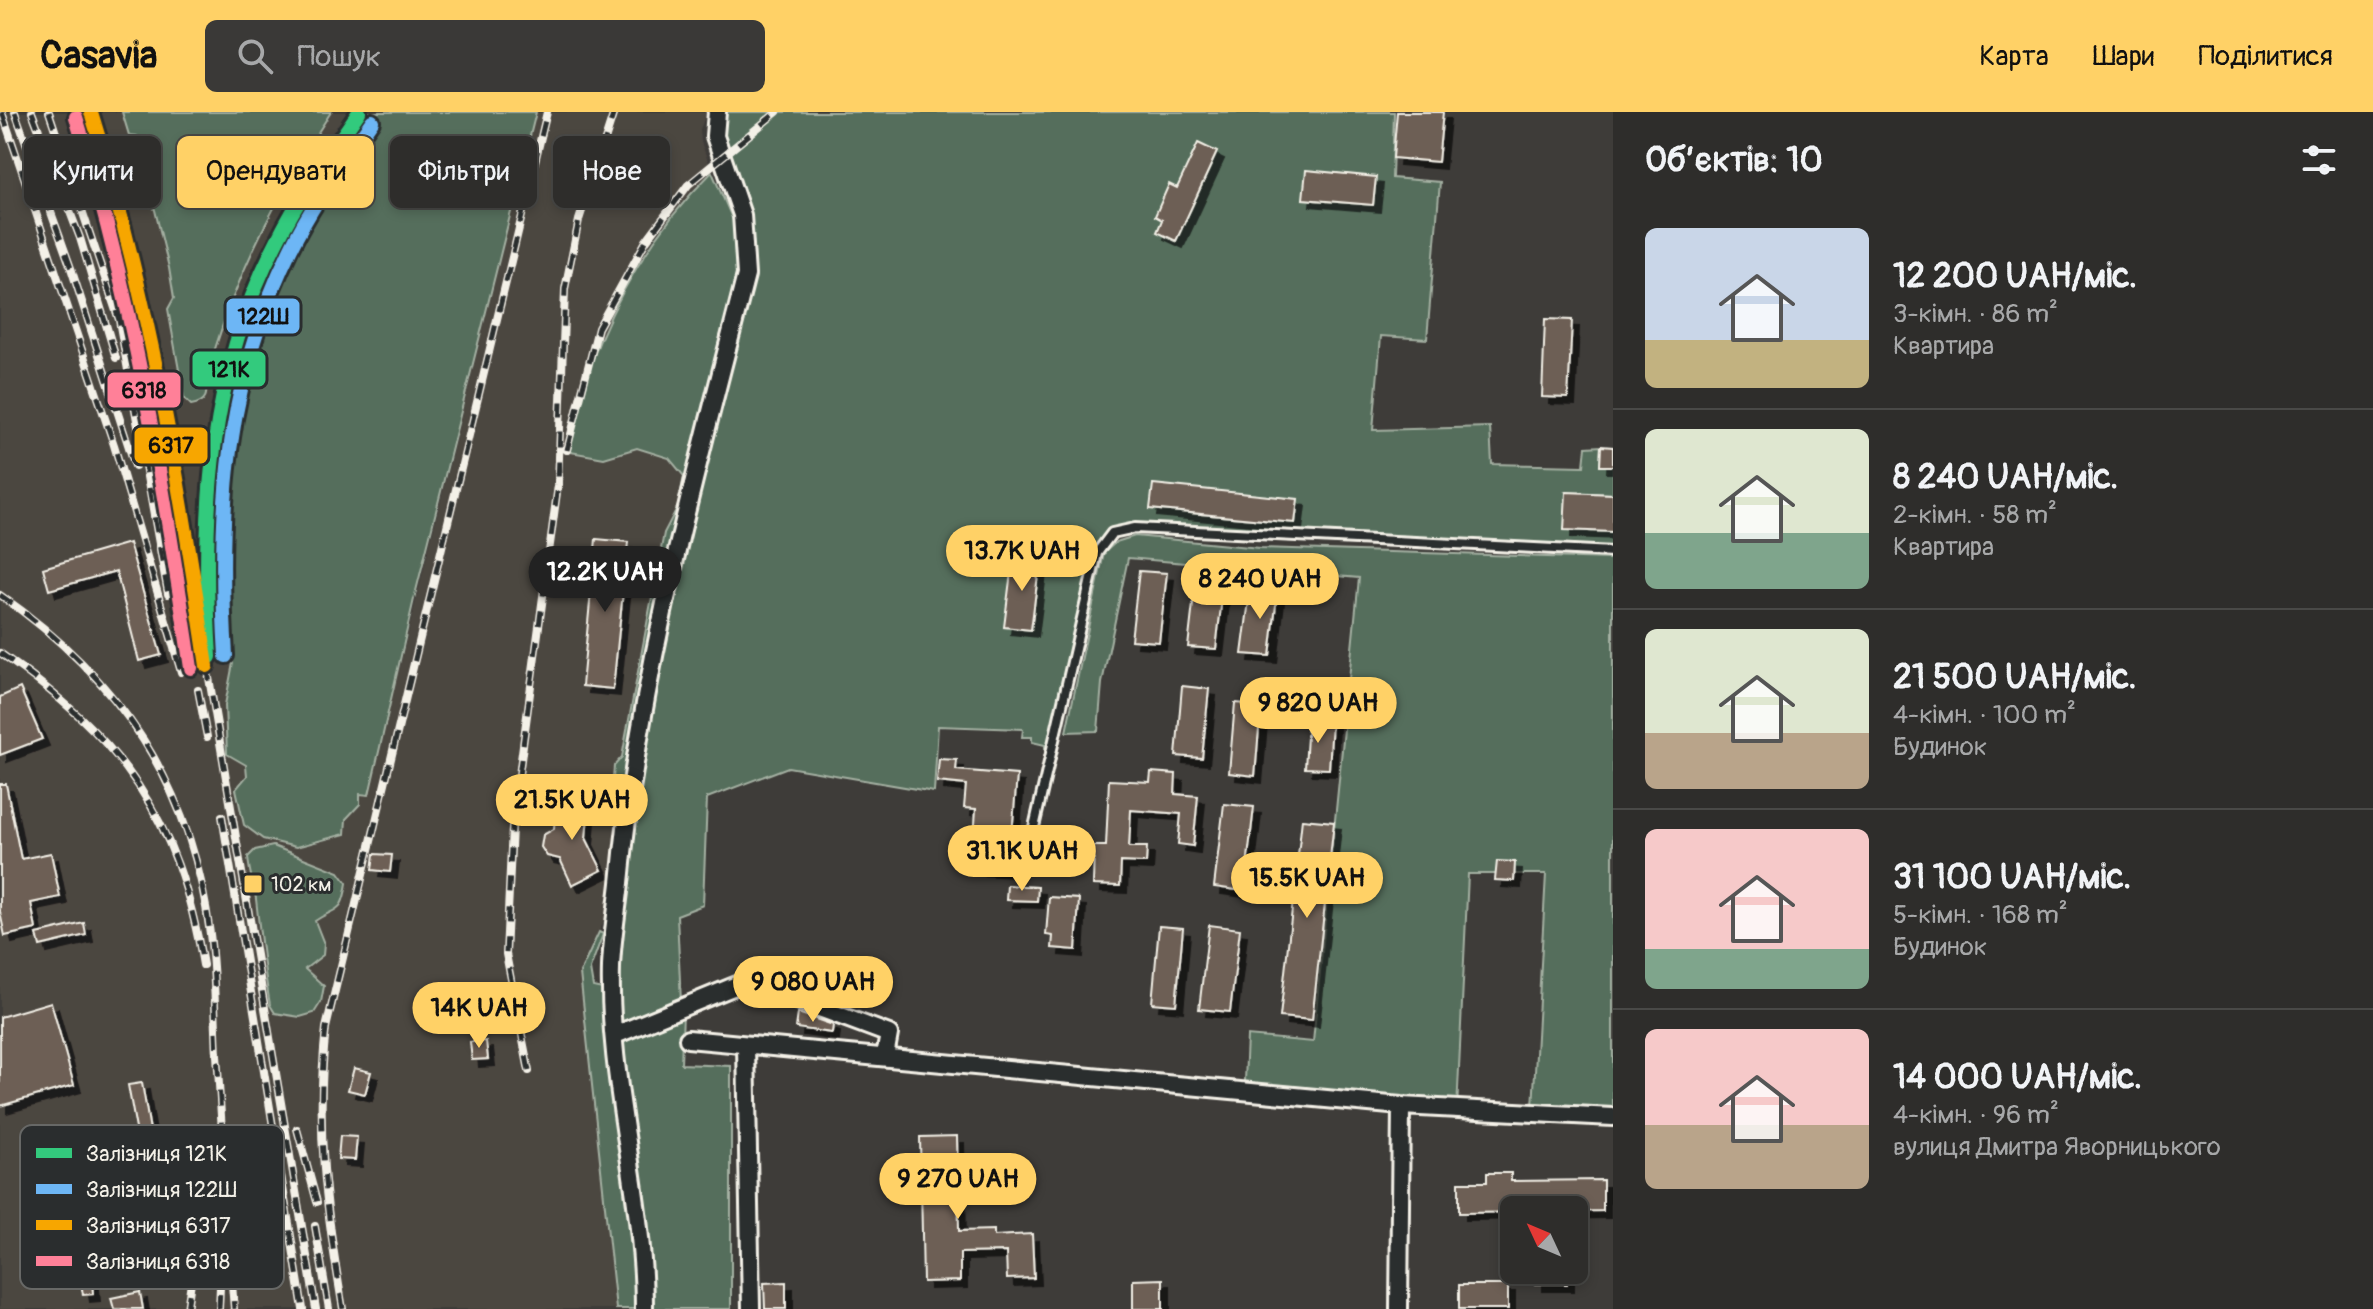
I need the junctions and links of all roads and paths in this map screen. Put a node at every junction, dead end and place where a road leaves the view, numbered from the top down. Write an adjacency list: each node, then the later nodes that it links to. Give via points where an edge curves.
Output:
1 (717, 112): 4 (street, via 715,136 742,215 746,275 655,638 628,790 611,966)
2 (1613, 552): 3 (lane, via 1135,528 1112,533 1097,553)
3 (1032, 836)
4 (615, 1035): 7 (street, via 747,981 889,1034); 10 (street, via 643,1260)
5 (688, 1039): 6 (street)
6 (746, 1045): 7 (street); 11 (street)
7 (885, 1056): 8 (street)
8 (1401, 1106): 9 (street); 12 (street)
9 (1613, 1117)
10 (644, 1309)
11 (751, 1309)
12 (1399, 1309)

